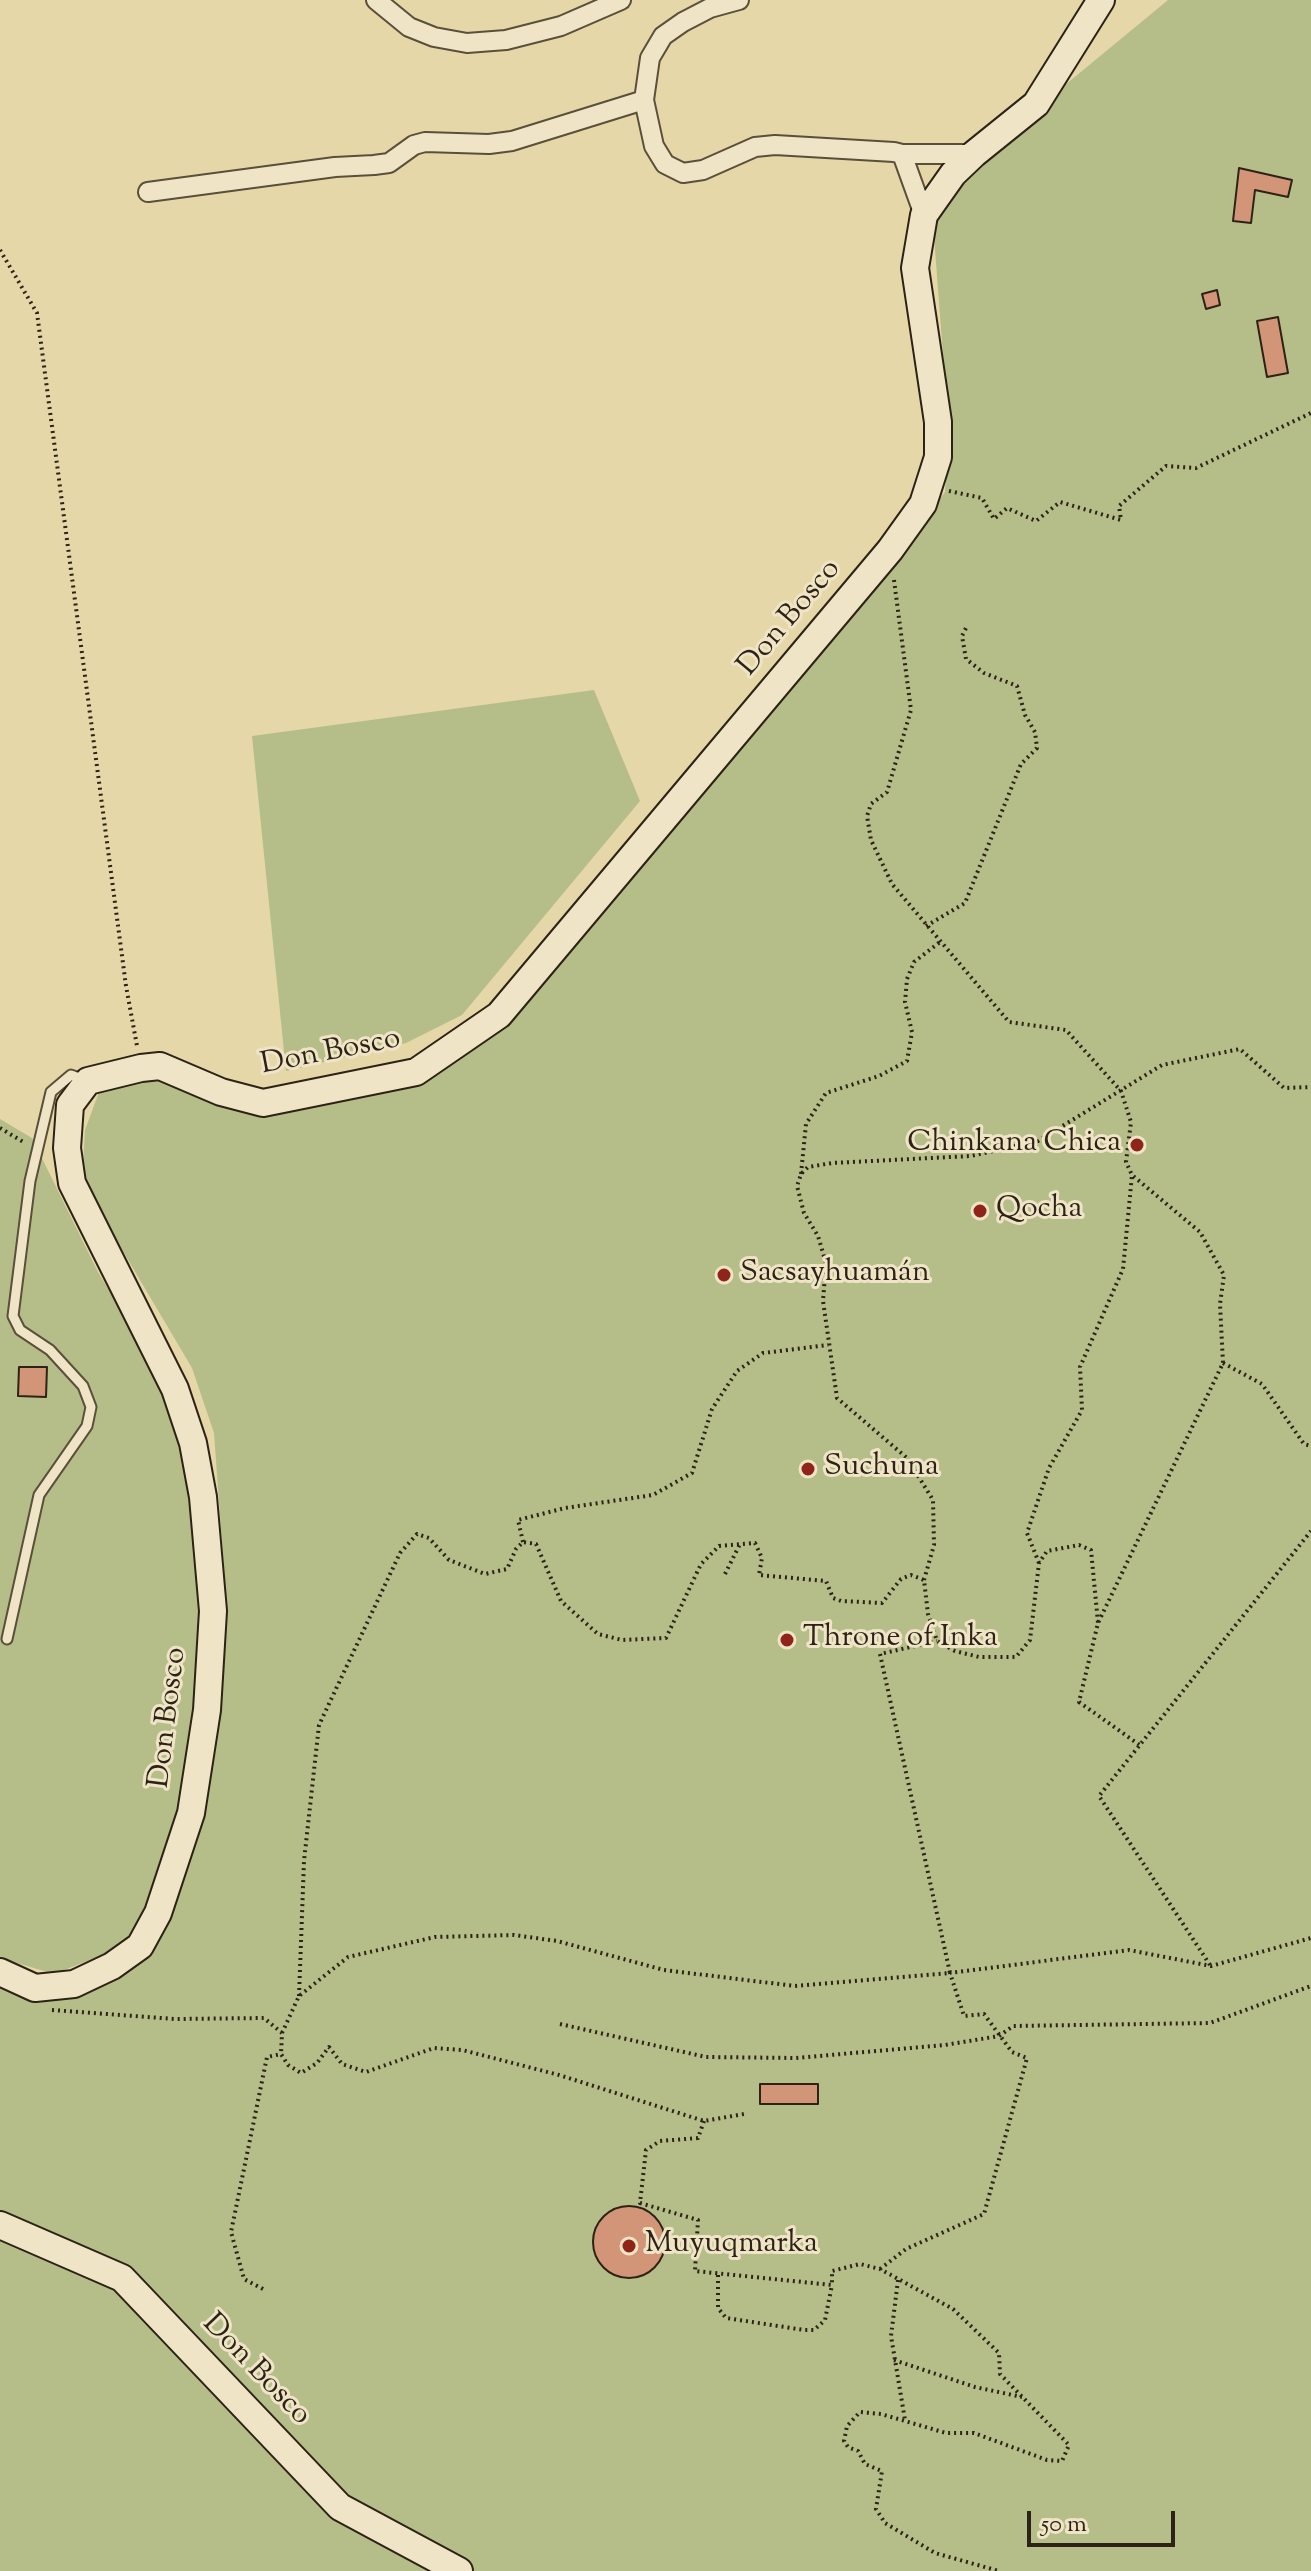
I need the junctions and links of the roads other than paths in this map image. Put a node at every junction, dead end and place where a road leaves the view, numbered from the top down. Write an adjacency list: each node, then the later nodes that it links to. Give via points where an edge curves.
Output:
1 (376, 0): 2 (street, via 409,27 467,43 561,26)
2 (621, 0)
3 (739, 0): 5 (street, via 710,8 663,36 650,58)
4 (1101, 0): 7 (street, Don Bosco, via 1036,104)
5 (644, 100): 6 (street, via 654,146 665,164 683,173 775,145); 8 (street, via 512,141 425,142 389,163)
6 (902, 154): 7 (street); 9 (street)
7 (974, 154): 9 (street, Don Bosco)
8 (148, 192)
9 (924, 215): 10 (street, Don Bosco, via 915,268 938,422 938,457 923,504 499,1015 416,1072 263,1103 160,1066)
10 (88, 1081): 11 (lane, via 71,1075 51,1092 30,1181 13,1316 20,1330 50,1350 83,1386 91,1407 87,1426 39,1495); 12 (street, Don Bosco, via 70,1105 67,1148 72,1183 175,1389 193,1443 213,1611 207,1710 191,1813 158,1913 140,1946 74,1984 35,1988)
11 (7, 1639)
12 (0, 1972)
13 (0, 2225): 14 (street, Don Bosco, via 122,2278 340,2507)
14 (459, 2571)

